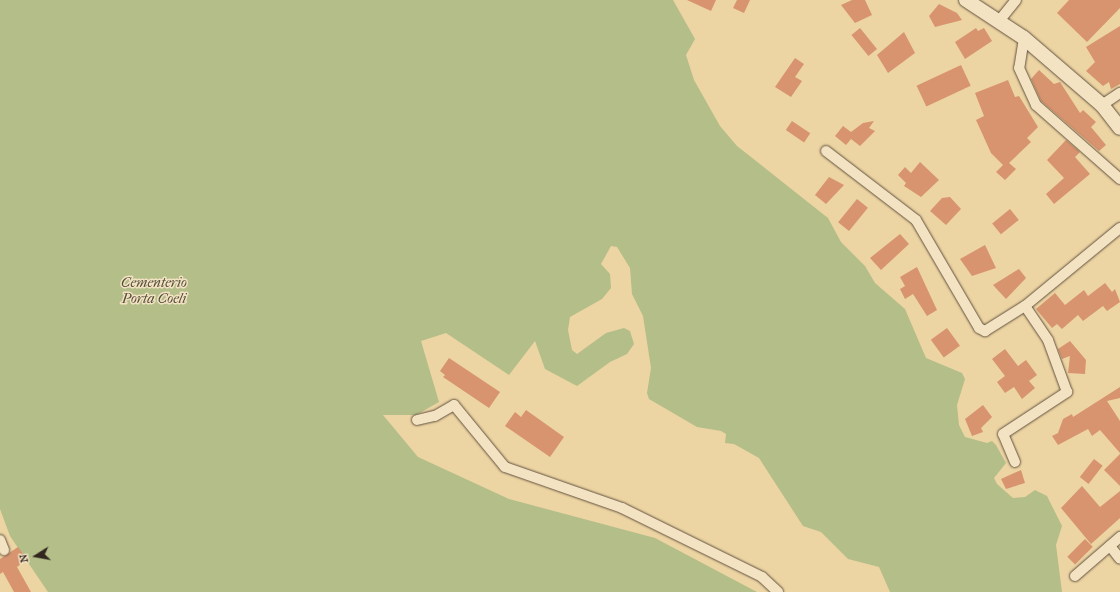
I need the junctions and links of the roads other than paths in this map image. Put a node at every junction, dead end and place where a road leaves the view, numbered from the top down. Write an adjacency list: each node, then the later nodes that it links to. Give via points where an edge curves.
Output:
1 (966, 0): 3 (street)
2 (1016, 0): 3 (street)
3 (999, 21): 4 (street)
4 (1024, 38): 6 (street); 9 (street, via 1019,68 1036,105 1074,142)
5 (1120, 93): 6 (street)
6 (1102, 105): 7 (street)
7 (1120, 128)
8 (826, 151): 11 (street, via 916,220 979,328 994,329)
9 (1120, 179)
10 (1120, 228): 11 (street)
11 (1025, 306): 13 (street, via 1048,340 1067,392 1003,434)
12 (417, 420): 20 (street, via 435,416 454,405 505,467 622,508 762,577)
13 (1015, 462)
14 (1120, 537): 16 (street)
15 (0, 540): 17 (street)
16 (1110, 546): 18 (street); 19 (street)
17 (4, 550)
18 (1120, 559)
19 (1075, 576)
20 (778, 592)

